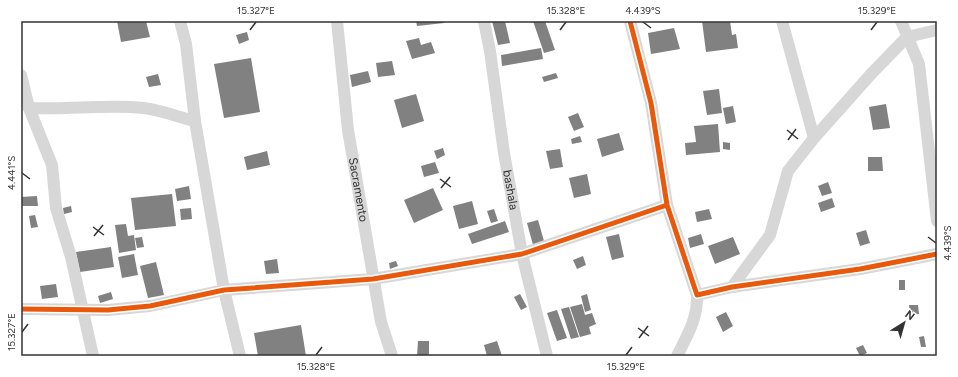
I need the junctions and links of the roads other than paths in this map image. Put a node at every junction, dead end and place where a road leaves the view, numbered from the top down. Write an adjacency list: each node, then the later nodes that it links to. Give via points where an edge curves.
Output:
1 (180, 21): 11 (street, via 186,44)
2 (338, 21): 17 (street, Sacramento, via 348,130)
3 (484, 21): 15 (street, bashala)
4 (630, 21): 13 (street, via 651,103)
5 (782, 21): 12 (street)
6 (901, 21): 8 (street)
7 (937, 30): 8 (street)
8 (907, 37): 12 (street); 14 (street, via 919,64)
9 (21, 74): 10 (street)
10 (29, 108): 11 (street, via 143,108); 22 (street, via 52,165 56,208)
11 (195, 121): 19 (street)
12 (814, 138): 18 (street, via 788,171 770,234)
13 (667, 205): 15 (street); 20 (street)
14 (937, 221)
15 (522, 254): 17 (street); 26 (street, bashala)
16 (937, 254): 18 (street)
17 (373, 279): 19 (street); 25 (street, Sacramento, via 381,322)
18 (732, 287): 20 (street)
19 (224, 290): 22 (street, via 150,306 108,310); 24 (street)
20 (697, 295): 27 (street, via 698,306 692,326)
21 (21, 308): 22 (street)
22 (83, 309): 23 (street)
23 (93, 356)
24 (240, 356)
25 (392, 356)
26 (547, 356)
27 (677, 356)

